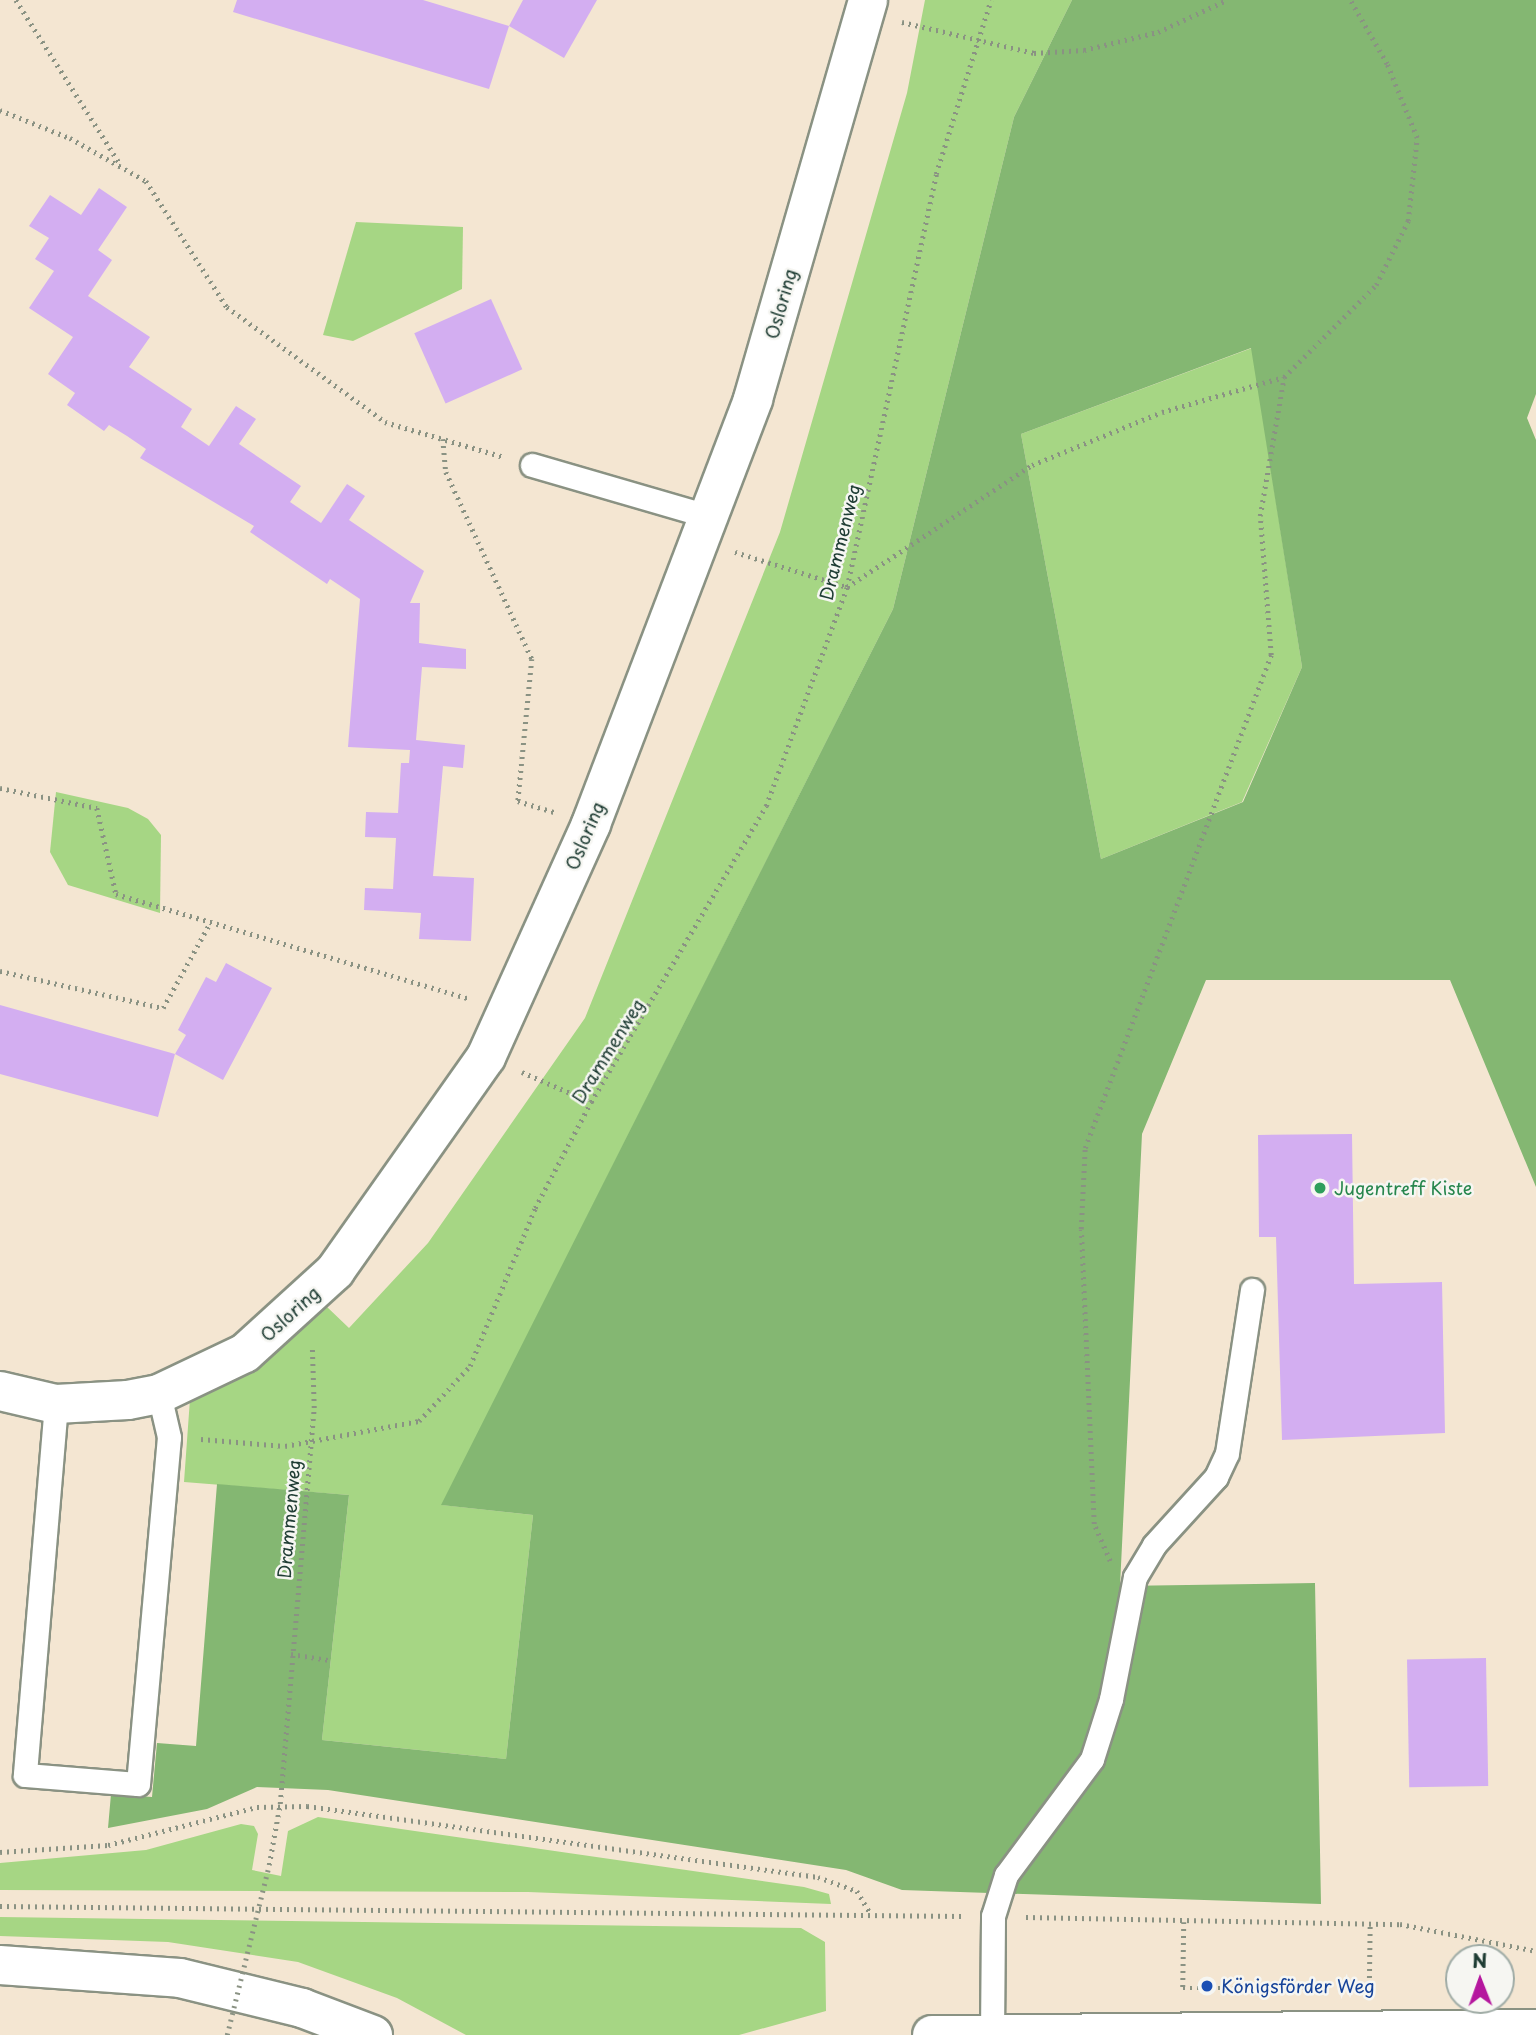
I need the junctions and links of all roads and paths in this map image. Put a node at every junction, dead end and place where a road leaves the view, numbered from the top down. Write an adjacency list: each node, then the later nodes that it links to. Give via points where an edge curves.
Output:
1 (16, 0): 8 (path)
2 (991, 0): 6 (path, Drammenweg)
3 (1227, 0): 6 (path, via 1158,32 1084,50 1034,52)
4 (1350, 0): 9 (path, via 1387,64 1417,138 1408,221 1376,285)
5 (867, 6): 6 (path); 12 (street, Osloring, via 753,399)
6 (975, 41): 13 (path, Drammenweg, via 936,174)
7 (0, 110): 8 (path)
8 (121, 164): 10 (path, via 146,181 227,307 385,422)
9 (1284, 377): 13 (path, via 1162,412 1032,465); 27 (path, via 1260,516 1271,655 1085,1149 1081,1228 1094,1524 1105,1554)
10 (443, 439): 11 (path); 15 (path, via 446,471 532,659 518,801)
11 (532, 465): 12 (lane)
12 (703, 528): 13 (path); 15 (street, Osloring)
13 (847, 587): 20 (path, Drammenweg, via 766,806)
14 (0, 788): 16 (path, via 97,808 116,894)
15 (592, 824): 18 (street, Osloring)
16 (210, 923): 17 (path, via 163,1008); 18 (path)
17 (0, 971)
18 (509, 1010): 19 (street, Osloring)
19 (486, 1057): 20 (path); 22 (street, Osloring, via 397,1190)
20 (591, 1102): 26 (path, Drammenweg, via 453,1391 419,1421)
21 (1252, 1290): 27 (lane, via 1227,1453 1216,1477 1154,1545)
22 (304, 1303): 24 (street, Osloring, via 245,1353); 26 (path, via 315,1373)
23 (0, 1391): 25 (street, Osloring)
24 (159, 1394): 25 (street, Osloring); 25 (lane, via 169,1437 138,1784 25,1775)
25 (56, 1404)
26 (311, 1440): 28 (path, Drammenweg)
27 (1135, 1577): 34 (lane, via 1111,1699 1092,1759 1006,1875)
28 (291, 1654): 29 (path); 30 (path, Drammenweg)
29 (330, 1660)
30 (280, 1804): 31 (path, via 108,1845); 33 (path, via 474,1825 818,1877 857,1891); 45 (path, Drammenweg, bridge)
31 (0, 1852)
32 (0, 1906): 33 (path)
33 (871, 1914): 34 (path)
34 (993, 1916): 35 (path); 44 (lane)
35 (1184, 1922): 36 (path); 39 (path, via 1183,1988)
36 (1370, 1924): 37 (path); 41 (path)
37 (1536, 1951)
38 (0, 1965): 46 (street, via 180,1978 302,2008)
39 (1328, 1990)
40 (1355, 1993): 41 (path)
41 (1368, 1995): 43 (path)
42 (1536, 2029): 43 (street)
43 (1368, 2032): 44 (street)
44 (992, 2034): 47 (street)
45 (227, 2035)
46 (373, 2035)
47 (932, 2035)

